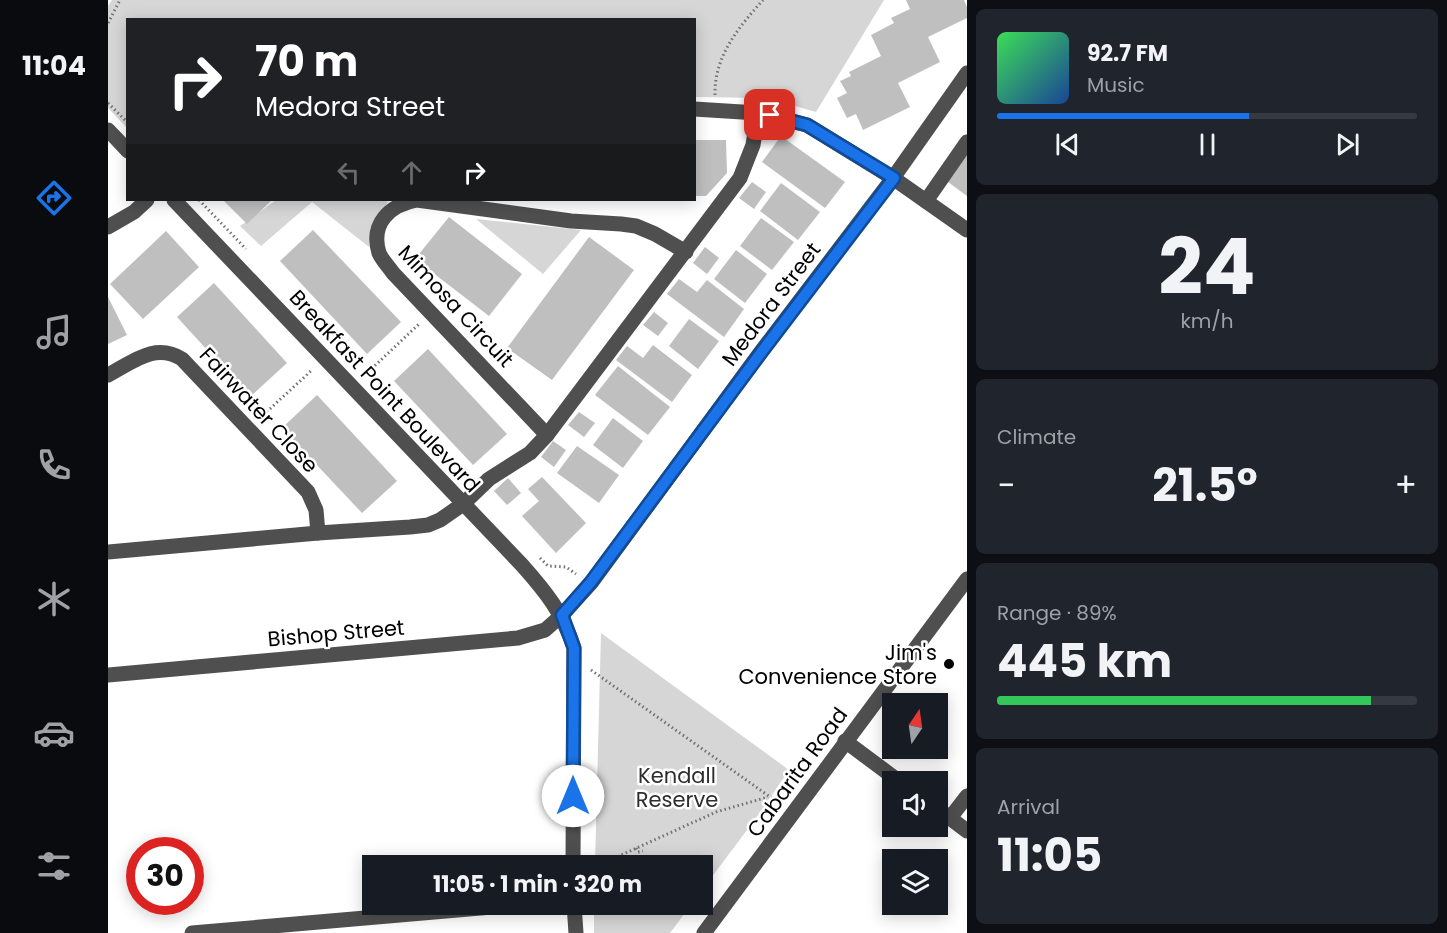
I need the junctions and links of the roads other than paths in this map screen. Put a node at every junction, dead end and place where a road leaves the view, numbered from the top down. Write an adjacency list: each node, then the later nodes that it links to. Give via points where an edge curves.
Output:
1 (967, 72): 7 (street, Medora Street)
2 (696, 109): 3 (street)
3 (758, 113): 7 (street, via 807,125); 15 (street, via 753,145 740,178)
4 (108, 130): 6 (street)
5 (967, 142): 12 (street)
6 (126, 149)
7 (894, 178): 12 (street); 22 (street, Medora Street, via 591,582)
8 (146, 201): 13 (street)
9 (175, 201): 18 (street, Breakfast Point Boulevard)
10 (412, 201): 17 (street, Mimosa Circuit, via 389,210 381,222 377,236 380,255)
11 (427, 201): 15 (street, Mimosa Circuit, via 636,226)
12 (926, 201): 14 (street)
13 (108, 227)
14 (967, 230)
15 (686, 252): 17 (street)
16 (108, 375): 19 (street, Fairwater Close, via 162,350 182,359 308,492 316,510)
17 (547, 435): 18 (street, via 530,453 489,479)
18 (462, 504): 19 (street, via 429,525); 22 (street, Breakfast Point Boulevard, via 537,582)
19 (318, 533): 20 (street)
20 (108, 552)
21 (967, 579): 24 (street, Cabarita Road)
22 (562, 615): 23 (street, Bishop Street, via 545,630 518,638); 30 (street, Breakfast Point Boulevard, via 574,648)
23 (108, 675)
24 (845, 741): 25 (street); 35 (street, Cabarita Road)
25 (885, 771)
26 (967, 796): 27 (street)
27 (948, 810)
28 (948, 816): 29 (street)
29 (967, 831)
30 (573, 855)
31 (400, 915): 33 (street)
32 (575, 915): 34 (street)
33 (192, 933)
34 (576, 933)
35 (704, 933)

